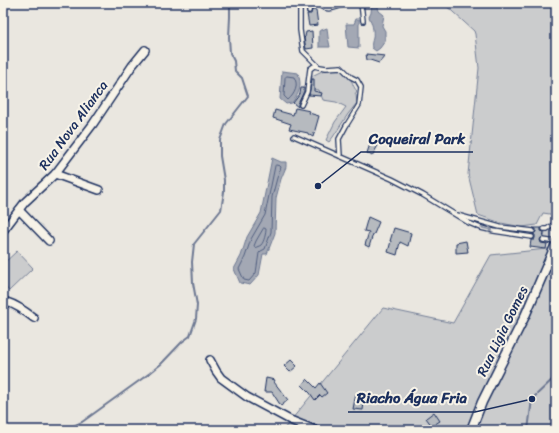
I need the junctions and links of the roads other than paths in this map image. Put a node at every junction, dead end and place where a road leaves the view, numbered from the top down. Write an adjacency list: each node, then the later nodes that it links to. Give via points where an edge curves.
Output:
1 (299, 3): 9 (lane, via 304,51)
2 (310, 3): 6 (lane)
3 (318, 3): 4 (lane, via 329,9)
4 (346, 3)
5 (361, 3): 7 (lane)
6 (309, 11)
7 (363, 21)
8 (145, 50): 13 (street, Rua Nova Alianca)
9 (319, 67): 10 (lane, via 314,66 310,69 307,92); 12 (lane, via 341,67 362,87 359,105 339,139)
10 (301, 106)
11 (294, 136): 12 (lane)
12 (340, 156): 16 (lane, via 392,179)
13 (55, 174): 14 (street); 15 (street, Rua Nova Alianca)
14 (99, 190)
15 (19, 210): 19 (street, Rua Nova Alianca); 23 (street)
16 (452, 213): 20 (lane, via 500,227); 21 (lane, one-way to 21, via 481,228)
17 (556, 223): 18 (lane)
18 (544, 230)
19 (3, 231)
20 (533, 231)
21 (532, 237)
22 (543, 240): 24 (lane)
23 (49, 241)
24 (556, 243): 29 (street, Rua Ligia Gomes, via 526,316 482,402)
25 (4, 302): 26 (street, via 24,310)
26 (34, 318)
27 (210, 360): 28 (street, via 221,378 247,397)
28 (315, 430)
29 (471, 430)

